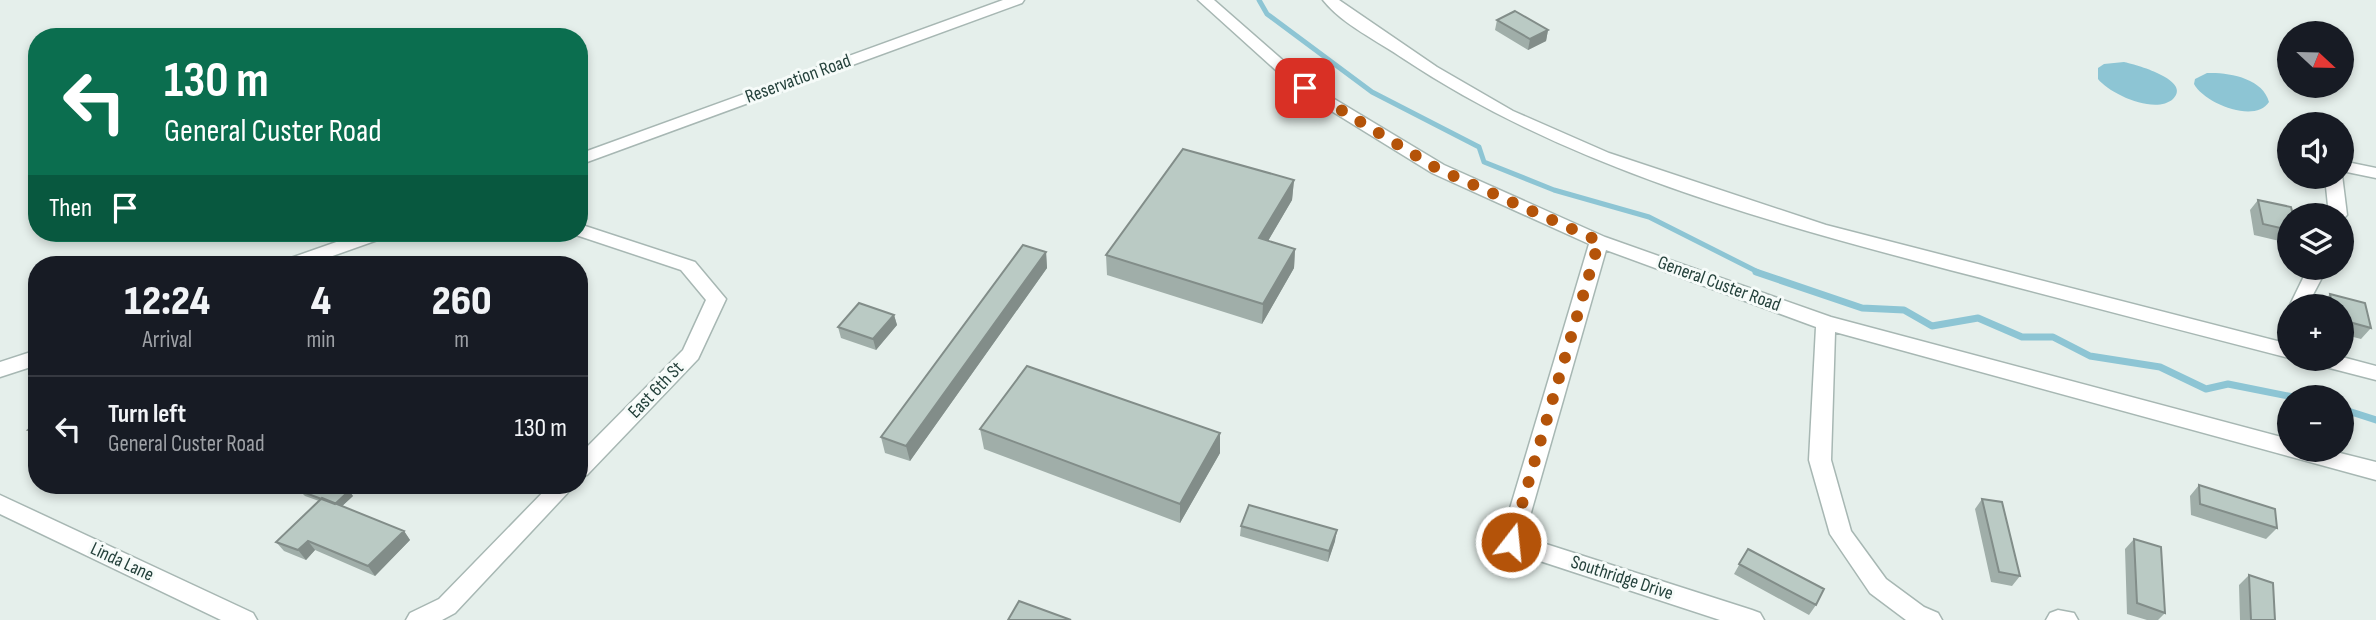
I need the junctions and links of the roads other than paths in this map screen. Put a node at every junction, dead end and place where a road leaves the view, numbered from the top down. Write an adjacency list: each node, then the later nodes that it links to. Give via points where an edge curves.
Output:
1 (1017, 0): 4 (street, Reservation Road)
2 (1205, 0): 8 (street, General Custer Road, via 1316,95 1438,169)
3 (1330, 0): 12 (street, via 1431,70 1507,114 1603,157 1821,230)
4 (588, 157)
5 (2354, 168): 6 (street)
6 (2376, 173)
7 (588, 233): 18 (street, East 6th St, via 688,266 716,299 691,354)
8 (1599, 241): 11 (street, General Custer Road); 26 (street, Southridge Drive, via 1511,542)
9 (354, 242): 10 (street)
10 (315, 256)
11 (1826, 323): 17 (street, General Custer Road); 23 (street, via 1820,460 1841,534 1878,586)
12 (2277, 348)
13 (28, 360): 15 (street)
14 (2354, 367): 16 (street)
15 (0, 370)
16 (2376, 373)
17 (2277, 444)
18 (588, 461)
19 (2343, 462): 20 (street)
20 (2376, 471)
21 (555, 494): 25 (street, via 447,606)
22 (0, 504): 24 (street, Linda Lane)
23 (1919, 618)
24 (245, 620)
25 (418, 620)
26 (1752, 620)
27 (2059, 620): 28 (street)
28 (2066, 620)

